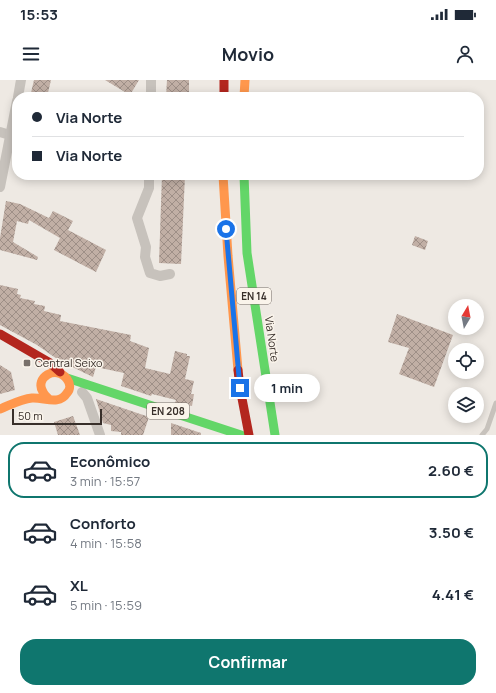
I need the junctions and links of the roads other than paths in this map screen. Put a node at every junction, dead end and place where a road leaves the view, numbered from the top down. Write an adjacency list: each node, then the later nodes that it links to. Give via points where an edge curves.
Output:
1 (21, 80): 5 (street)
2 (151, 80): 6 (street)
3 (224, 80): 7 (main road)
4 (245, 80): 8 (main road)
5 (19, 92)
6 (151, 92)
7 (224, 92)
8 (244, 92)
9 (12, 125): 11 (street)
10 (0, 132): 11 (street)
11 (10, 135): 15 (street)
12 (149, 180): 16 (street, via 149,188 137,218 146,247 150,274)
13 (223, 180): 30 (main road, EN 14, via 240,388)
14 (244, 180): 31 (main road, Via Norte / EN 14, via 247,253)
15 (0, 187)
16 (170, 274)
17 (0, 334): 18 (main road)
18 (43, 360): 19 (main road); 20 (main road)
19 (64, 375): 20 (main road, via 50,372); 21 (main road, EN 208); 22 (main road, via 70,387)
20 (42, 381): 24 (main road); 25 (main road, via 42,393)
21 (94, 387): 23 (main road); 29 (main road, EN 208)
22 (69, 392): 23 (main road); 25 (main road, via 62,399)
23 (82, 392): 28 (street, via 88,398)
24 (31, 398): 25 (main road); 27 (main road)
25 (49, 399)
26 (496, 402): 32 (lane, via 487,429)
27 (0, 409)
28 (100, 435)
29 (241, 435)
30 (249, 435)
31 (275, 435)
32 (482, 435)

